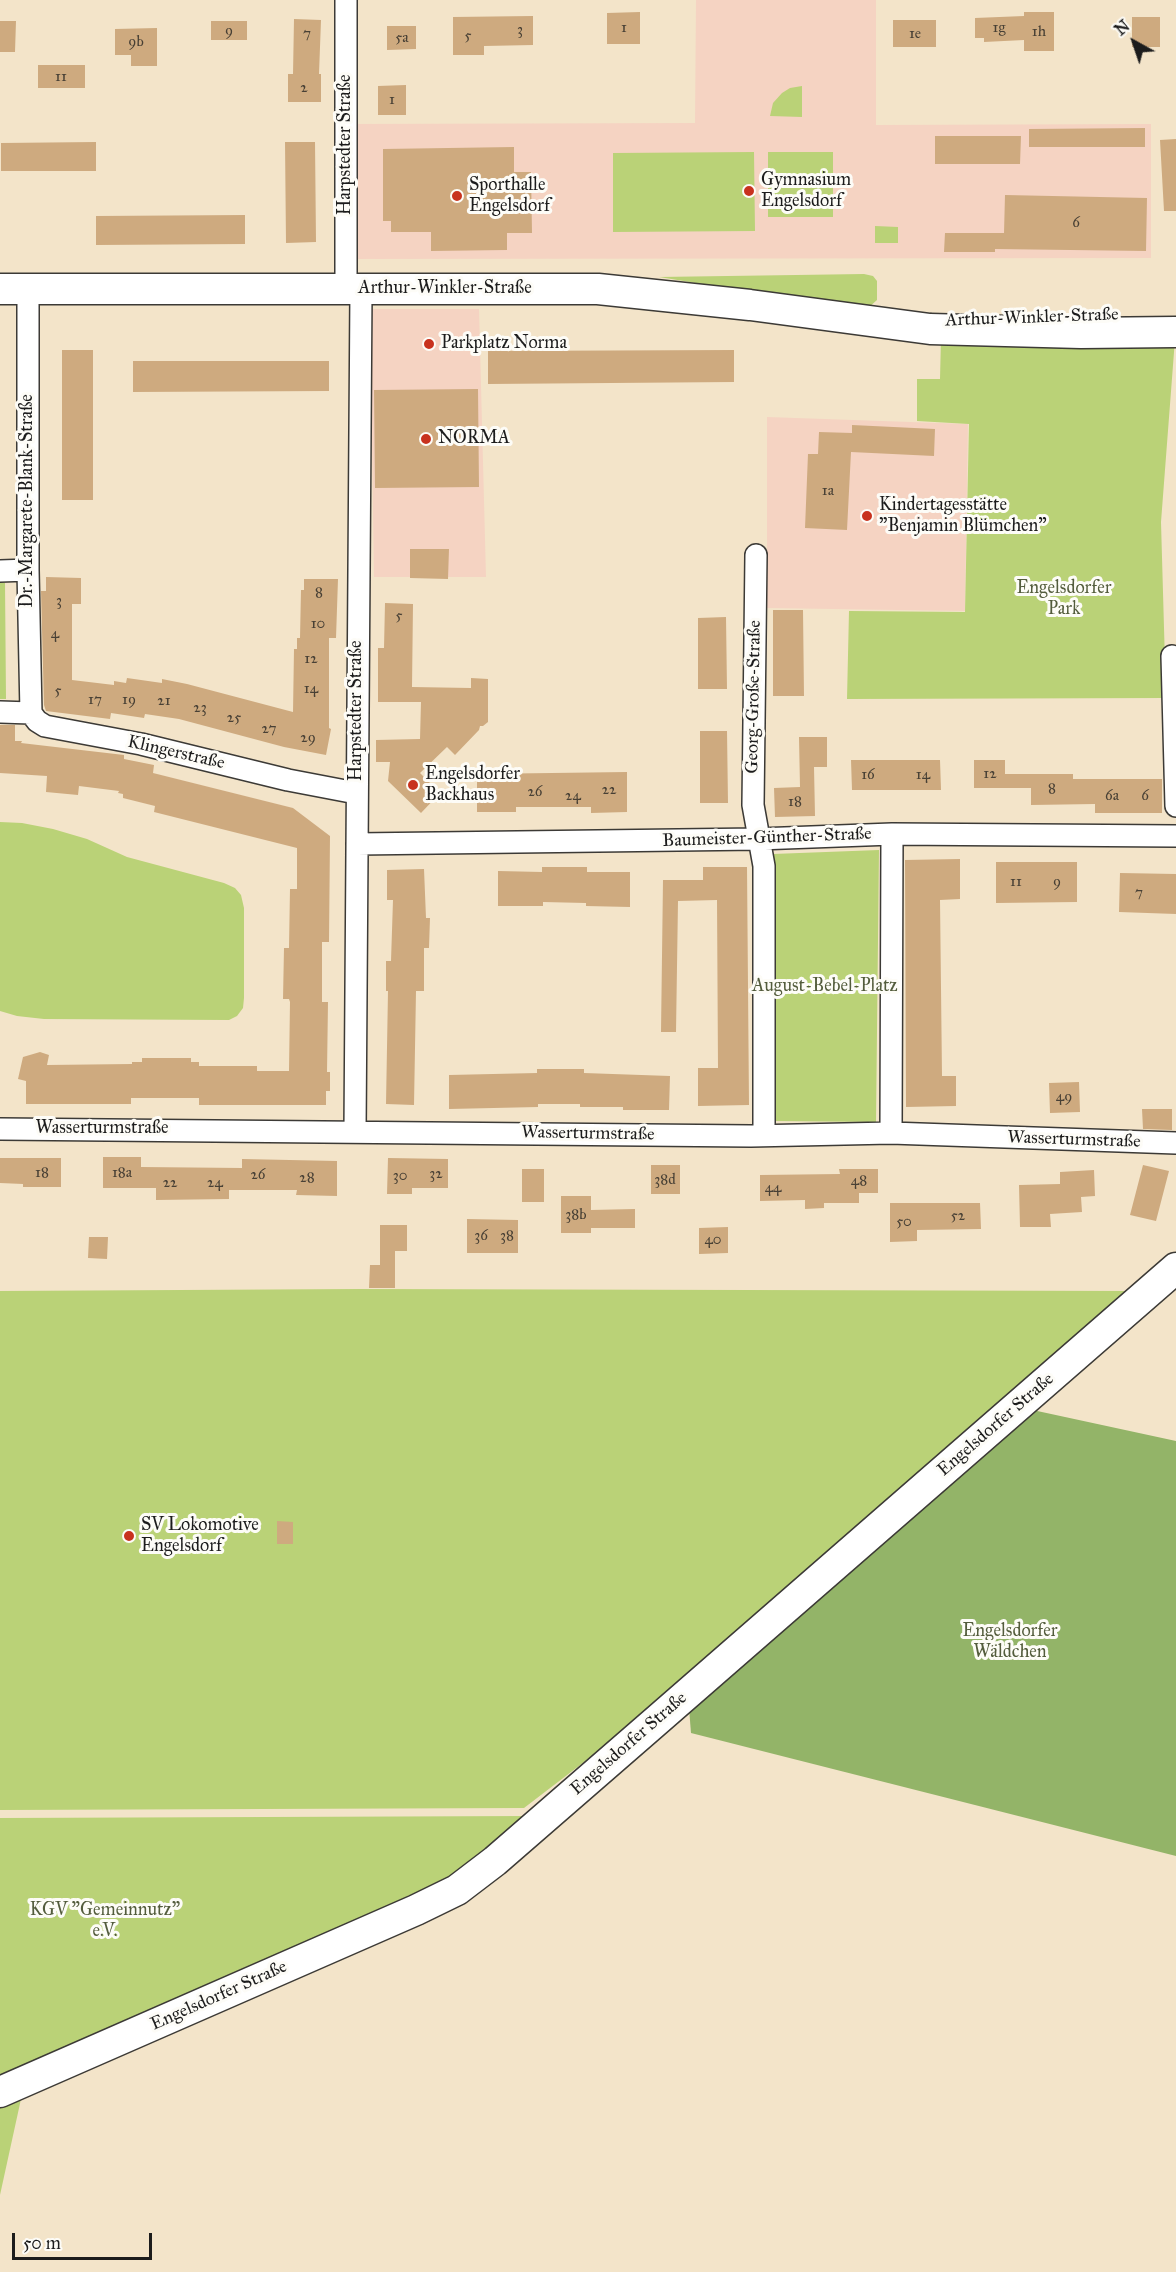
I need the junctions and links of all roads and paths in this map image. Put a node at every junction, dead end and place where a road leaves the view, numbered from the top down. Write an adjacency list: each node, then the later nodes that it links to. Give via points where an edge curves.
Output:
1 (346, 0): 3 (street, Harpstedter Straße)
2 (14, 289): 3 (main road, Arthur-Winkler-Straße); 8 (street, Dr.-Margarete-Blank-Straße)
3 (353, 290): 5 (main road, Arthur-Winkler-Straße, via 598,289); 13 (street, Harpstedter Straße)
4 (1176, 318): 5 (main road, Arthur-Winkler-Straße, via 1081,312)
5 (888, 324): 6 (main road, Arthur-Winkler-Straße, via 930,329)
6 (1176, 332)
7 (756, 555): 17 (street, Georg-Große-Straße, via 753,805)
8 (28, 570): 9 (street); 12 (street, Dr.-Margarete-Blank-Straße)
9 (0, 571)
10 (1172, 656): 14 (street)
11 (0, 712): 12 (street)
12 (31, 712): 13 (street, Klingerstraße, via 45,726)
13 (356, 793): 18 (street, Harpstedter Straße)
14 (1176, 806)
15 (892, 834): 16 (street, Baumeister-Günther-Straße); 17 (street, Baumeister-Günther-Straße); 21 (street)
16 (1176, 836)
17 (758, 839): 18 (street, Baumeister-Günther-Straße); 22 (street, via 764,866)
18 (357, 844): 20 (street, Harpstedter Straße)
19 (0, 1129): 20 (street, Wasserturmstraße)
20 (356, 1131): 22 (street, Wasserturmstraße)
21 (891, 1133): 22 (street, Wasserturmstraße); 23 (street, Wasserturmstraße)
22 (764, 1135)
23 (1176, 1143)
24 (1176, 1268): 25 (main road, Engelsdorfer Straße, via 457,1890)
25 (0, 2092)

